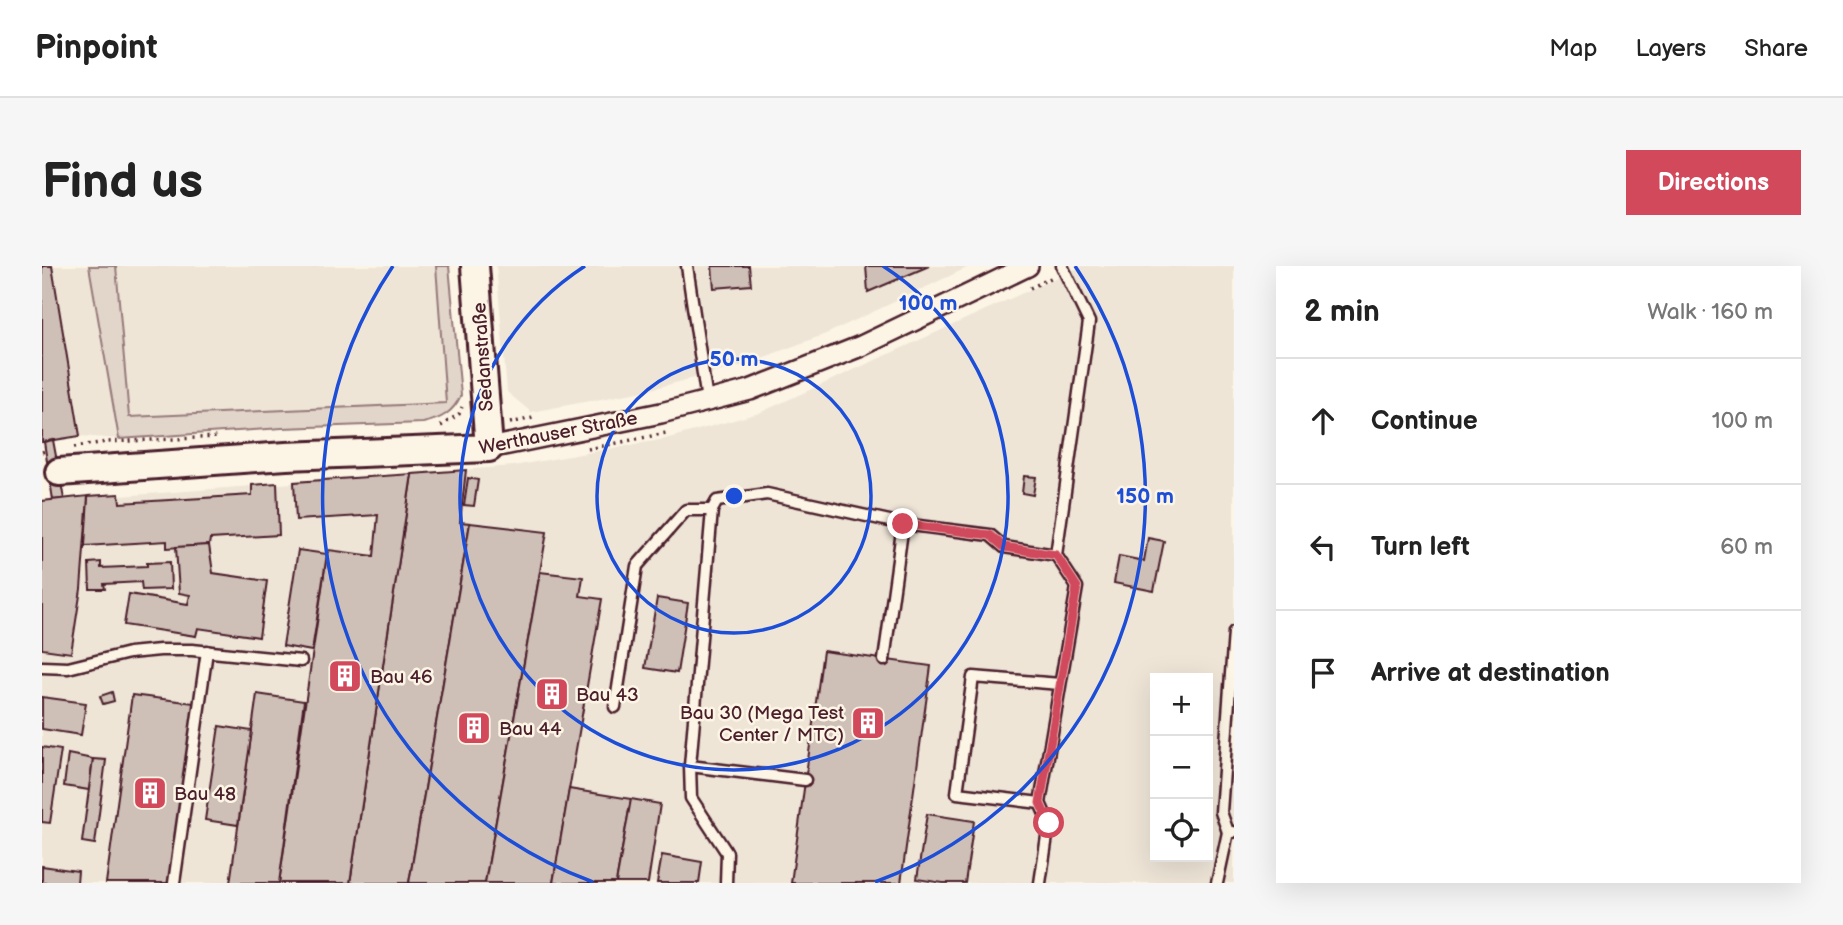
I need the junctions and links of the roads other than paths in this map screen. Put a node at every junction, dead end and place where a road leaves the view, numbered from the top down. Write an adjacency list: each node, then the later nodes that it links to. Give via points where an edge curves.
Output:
1 (475, 266): 6 (main road, Sedanstraße)
2 (687, 266): 5 (lane)
3 (1028, 266): 5 (street, Werthauser Straße, via 861,346 750,390)
4 (1062, 266): 10 (lane, via 1088,322)
5 (707, 401): 6 (street, Werthauser Straße)
6 (489, 448): 7 (main road, Werthauser Straße)
7 (51, 462)
8 (712, 510): 9 (lane, via 718,501 767,494); 17 (lane, via 686,510 637,566); 18 (lane)
9 (903, 524): 10 (lane, via 990,535 1004,547); 13 (lane)
10 (1056, 555): 16 (lane, via 1077,587)
11 (1234, 632): 21 (lane, via 1220,812)
12 (207, 651): 14 (lane); 15 (lane, via 129,653 68,668); 22 (lane)
13 (884, 660)
14 (301, 661)
15 (42, 667)
16 (1060, 684): 20 (lane); 20 (lane, via 973,677 957,793)
17 (615, 707)
18 (690, 766): 19 (lane); 23 (lane, via 691,798 727,853)
19 (805, 780)
20 (1040, 803): 24 (lane, via 1049,823)
21 (1231, 832): 25 (lane)
22 (174, 883)
23 (726, 883)
24 (1040, 883)
25 (1217, 883)

